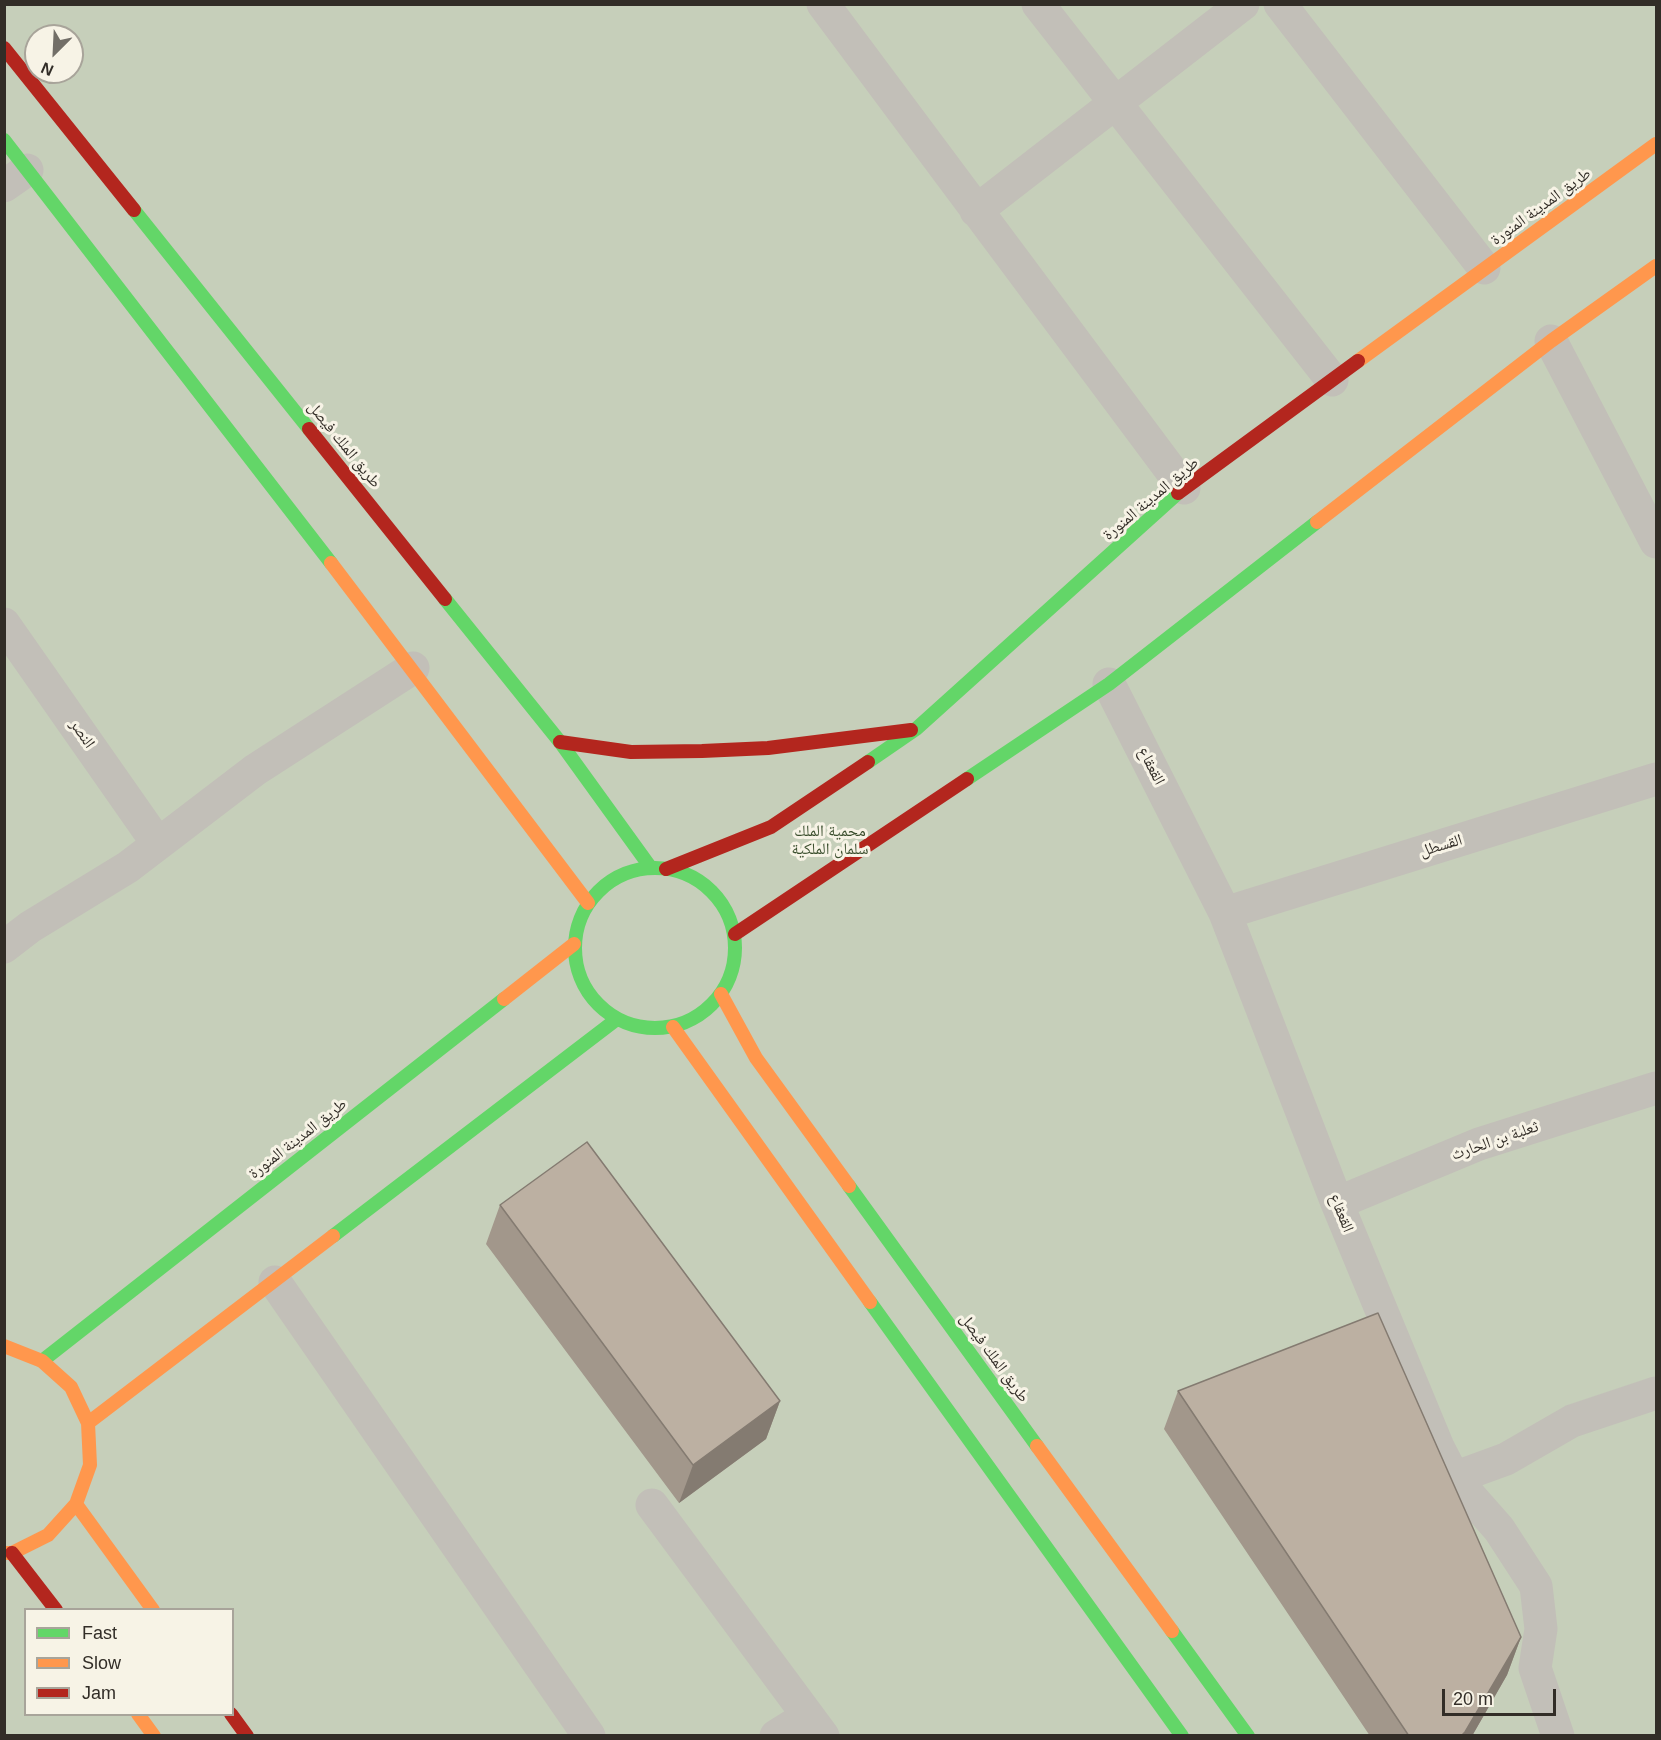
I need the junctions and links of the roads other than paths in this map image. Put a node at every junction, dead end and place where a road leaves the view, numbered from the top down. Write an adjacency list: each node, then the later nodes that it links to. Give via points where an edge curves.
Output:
1 (823, 4): 10 (street)
2 (1038, 4): 6 (street)
3 (1243, 4): 6 (street)
4 (1280, 4): 12 (street)
5 (4, 48): 21 (main road, طريق الملك فيصل)
6 (1115, 103): 10 (street); 14 (street)
7 (4, 140): 9 (main road)
8 (1656, 144): 12 (main road, طريق المدينة المنورة)
9 (16, 178): 18 (main road)
10 (976, 211): 15 (street)
11 (1656, 266): 13 (main road)
12 (1484, 268): 14 (main road, طريق المدينة المنورة)
13 (1551, 341): 16 (street); 19 (main road)
14 (1332, 380): 15 (main road, طريق المدينة المنورة)
15 (1184, 488): 20 (main road, طريق المدينة المنورة)
16 (1656, 542)
17 (4, 624): 23 (street, النصر)
18 (412, 668): 23 (street, via 255,770); 26 (main road)
19 (1109, 684): 27 (street, القعقاع); 28 (main road)
20 (916, 729): 21 (main road, via 702,751 631,752); 25 (main road, طريق المدينة المنورة, via 771,827)
21 (560, 742): 24 (main road, طريق الملك فيصل)
22 (1656, 779): 27 (street, القسطل)
23 (158, 844): 30 (street)
24 (651, 868): 25 (main road); 26 (main road, via 627,872 605,884)
25 (666, 868): 28 (main road, via 690,875 711,890 726,910)
26 (588, 903): 29 (main road, via 578,922)
27 (1225, 913): 35 (street, القعقاع)
28 (735, 934): 31 (main road, via 731,975)
29 (574, 944): 32 (main road, via 585,987 599,1006); 38 (main road, طريق المدينة المنورة)
30 (4, 947)
31 (722, 994): 33 (main road, via 692,1020); 55 (main road, طريق الملك فيصل, via 756,1058)
32 (617, 1019): 33 (main road, via 635,1026); 36 (main road)
33 (673, 1026): 54 (main road)
34 (1656, 1088): 35 (street, ثعلبة بن الحارث, via 1479,1144)
35 (1337, 1203): 41 (street, القعقاع)
36 (275, 1282): 40 (main road); 52 (street)
37 (4, 1346): 38 (main road)
38 (42, 1360): 40 (main road, via 71,1387)
39 (1656, 1393): 41 (street, via 1572,1421 1506,1459)
40 (88, 1423): 42 (main road, via 90,1465)
41 (1454, 1478): 56 (street, القعقاع, via 1499,1529 1536,1586 1541,1629 1535,1668)
42 (76, 1504): 44 (main road, via 48,1535); 46 (main road)
43 (652, 1505): 49 (street)
44 (8, 1553): 45 (main road)
45 (54, 1608)
46 (152, 1608)
47 (139, 1716): 50 (main road)
48 (232, 1716): 51 (main road)
49 (816, 1726): 53 (street)
50 (154, 1736)
51 (247, 1736)
52 (589, 1736)
53 (776, 1736)
54 (1182, 1736)
55 (1248, 1736)
56 (1558, 1736)

